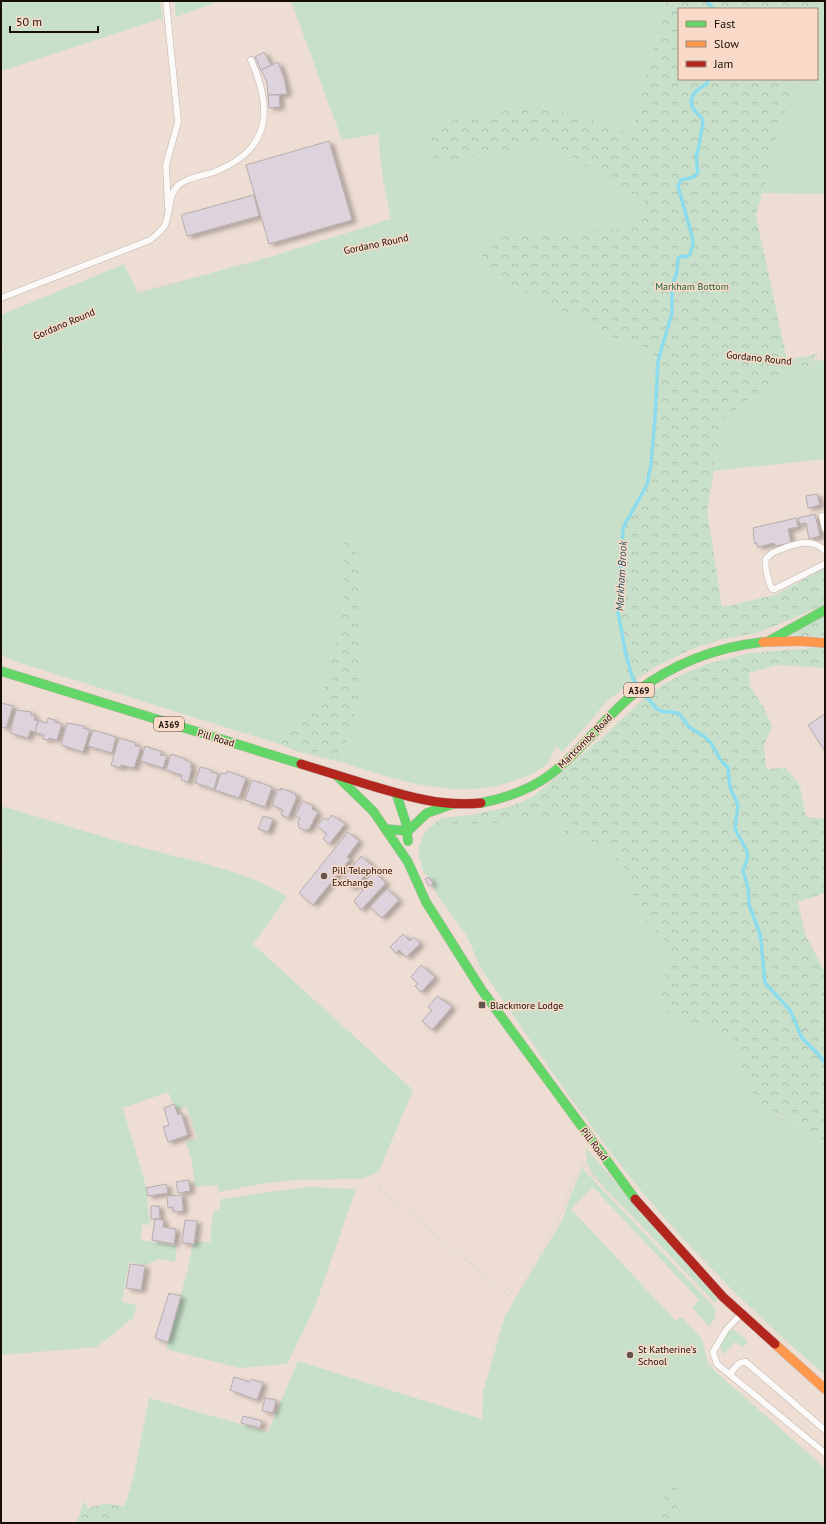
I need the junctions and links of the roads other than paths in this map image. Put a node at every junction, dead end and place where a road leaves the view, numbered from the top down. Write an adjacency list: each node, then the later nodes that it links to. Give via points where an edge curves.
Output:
1 (166, 1): 3 (lane, via 178,122 166,165)
2 (251, 60): 3 (lane, via 264,97 263,125 256,141 232,164 183,183 175,190)
3 (168, 212): 4 (lane, via 165,225 150,240)
4 (1, 298)
5 (822, 516): 6 (lane)
6 (825, 529)
7 (825, 551): 8 (lane, via 814,544 800,543 771,553 765,561 768,582 775,589)
8 (825, 564)
9 (825, 610): 10 (street)
10 (767, 642): 11 (street, Martcombe Road / A369); 16 (street, Martcombe Road / A369, via 727,648 678,666 648,683 623,703 549,775 518,792 491,801)
11 (825, 643)
12 (1, 671): 13 (street, Pill Road / A369)
13 (337, 776): 15 (street, Martcombe Road / A369); 15 (street, Pill Road)
14 (396, 793): 15 (street, Martcombe Road / A369); 16 (street, Martcombe Road / A369); 18 (street, Pill Road)
15 (377, 800): 17 (street, Pill Road)
16 (453, 804): 18 (street, via 427,813)
17 (386, 830): 18 (street); 19 (street, Pill Road)
18 (408, 831): 19 (street, Pill Road)
19 (408, 862): 20 (street, Pill Road, via 426,902 452,945 584,1132 634,1199 723,1297)
20 (742, 1314): 21 (lane, via 726,1330 713,1352 717,1364); 22 (street, Pill Road)
21 (730, 1374): 23 (lane, via 739,1363 746,1362); 24 (lane)
22 (825, 1389)
23 (825, 1430)
24 (825, 1453)

